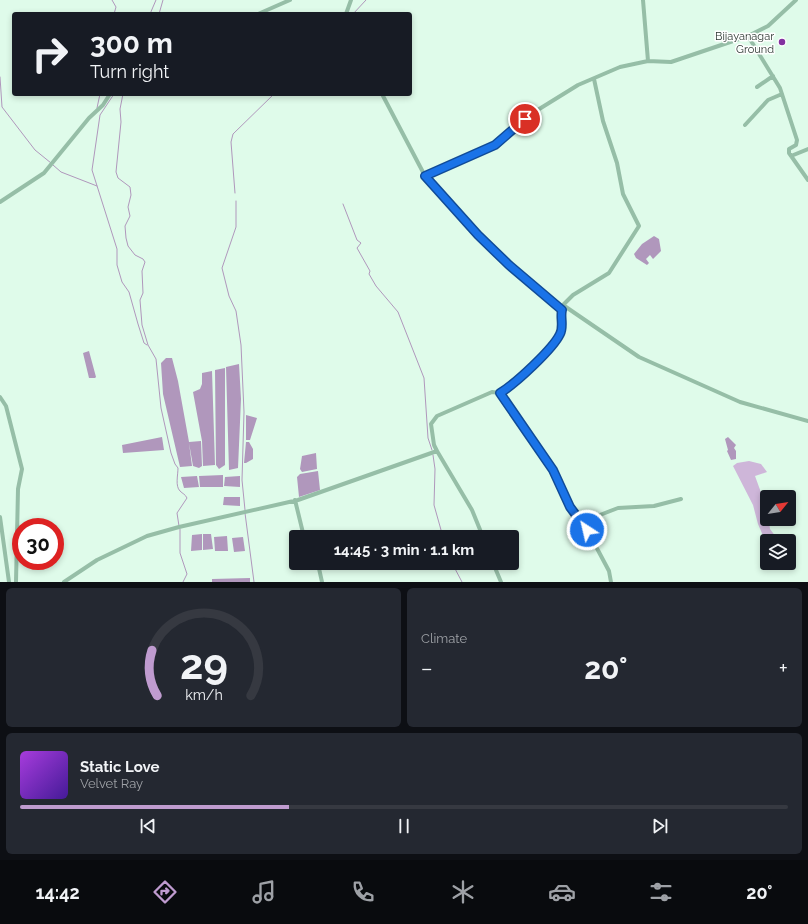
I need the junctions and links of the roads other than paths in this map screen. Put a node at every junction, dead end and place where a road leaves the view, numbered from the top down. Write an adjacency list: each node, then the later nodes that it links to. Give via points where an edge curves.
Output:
1 (290, 0): 5 (street)
2 (351, 0): 6 (street)
3 (643, 0): 8 (street)
4 (796, 0): 7 (street, via 768,26)
5 (263, 12)
6 (347, 12)
7 (748, 36): 8 (street, via 671,62); 9 (street)
8 (648, 61): 10 (street, via 620,67)
9 (773, 76): 11 (street); 12 (street)
10 (594, 79): 18 (street, via 578,85 536,111 495,145); 21 (street, via 623,194 639,226 609,273 573,295)
11 (757, 87)
12 (782, 94): 15 (street, via 768,100); 17 (street, via 797,140 796,145 788,151)
13 (109, 96): 20 (street, via 44,173)
14 (383, 96): 18 (street)
15 (745, 125)
16 (808, 149): 17 (street)
17 (791, 156): 19 (street)
18 (425, 176): 22 (street, via 478,235)
19 (808, 180)
20 (0, 202)
21 (564, 305): 22 (street); 25 (street, via 639,357 740,402)
22 (562, 310): 23 (street, via 560,334 531,367)
23 (500, 393): 26 (street, via 492,392 433,420 431,424); 30 (street, via 553,470 570,507)
24 (0, 397): 36 (street, via 8,412 22,469 18,489)
25 (808, 421)
26 (437, 450): 28 (street); 32 (street, via 472,510)
27 (681, 499): 30 (street, via 654,506 618,508)
28 (295, 500): 31 (street); 37 (street, via 148,536 97,560)
29 (0, 517): 35 (street)
30 (582, 522): 40 (street, via 609,571)
31 (302, 530)
32 (480, 530)
33 (319, 570): 38 (street)
34 (496, 570): 39 (street)
35 (9, 582)
36 (16, 582)
37 (64, 582)
38 (322, 582)
39 (501, 582)
40 (611, 582)

